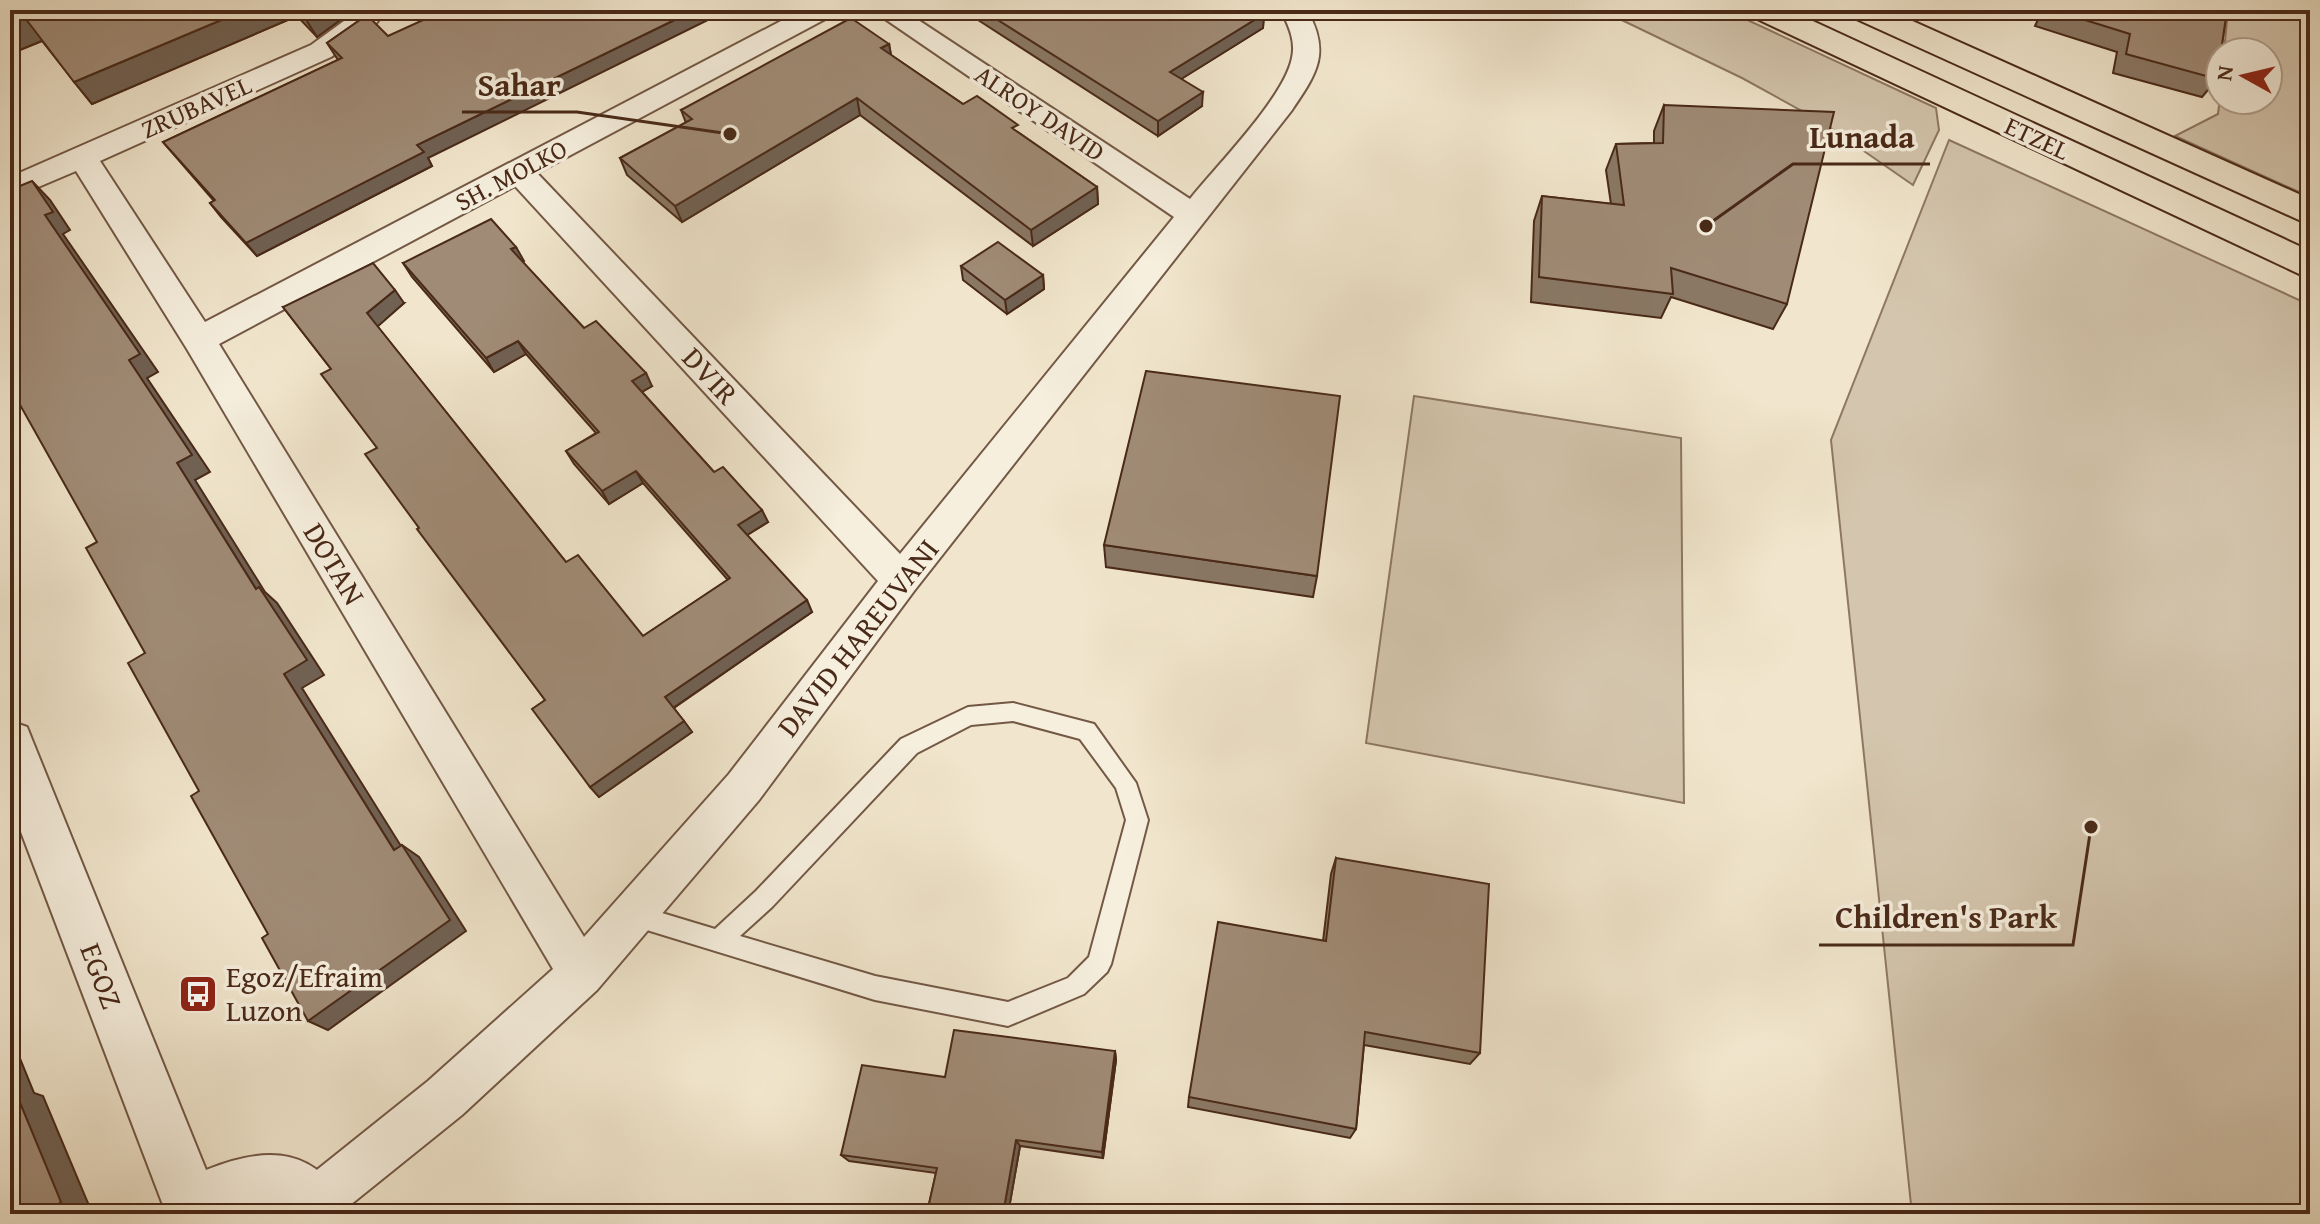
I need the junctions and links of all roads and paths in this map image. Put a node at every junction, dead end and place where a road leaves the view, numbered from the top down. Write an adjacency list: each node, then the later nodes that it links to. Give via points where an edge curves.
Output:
1 (373, 10): 7 (street, ZRUBAVEL, via 321,51)
2 (822, 10): 8 (street, SH. MOLKO)
3 (885, 10): 11 (street, ALROY DAVID)
4 (1294, 10): 11 (street, DAVID HAREUVANI, via 1310,44 1304,68)
5 (1764, 10): 12 (main road, ETZEL)
6 (1863, 10): 10 (main road, ETZEL)
7 (83, 158): 9 (street, ZRUBAVEL); 13 (street, DOTAN)
8 (518, 171): 13 (street, SH. MOLKO); 14 (street, DVIR)
9 (10, 189)
10 (2310, 213)
11 (1194, 216): 14 (street, DAVID HAREUVANI)
12 (2310, 266)
13 (199, 340): 18 (street, DOTAN)
14 (901, 580): 16 (street, DAVID HAREUVANI, via 744,787)
15 (10, 742): 20 (street, EGOZ)
16 (632, 915): 17 (lane); 18 (street, DAVID HAREUVANI)
17 (718, 941): 17 (lane, via 875,988 1008,1014 1076,986 1099,964 1137,820 1125,783 1087,731 1013,712 968,716 909,746)
18 (581, 974): 19 (street, DAVID HAREUVANI)
19 (318, 1208): 20 (street, via 298,1188 274,1180 220,1192)
20 (190, 1212)

